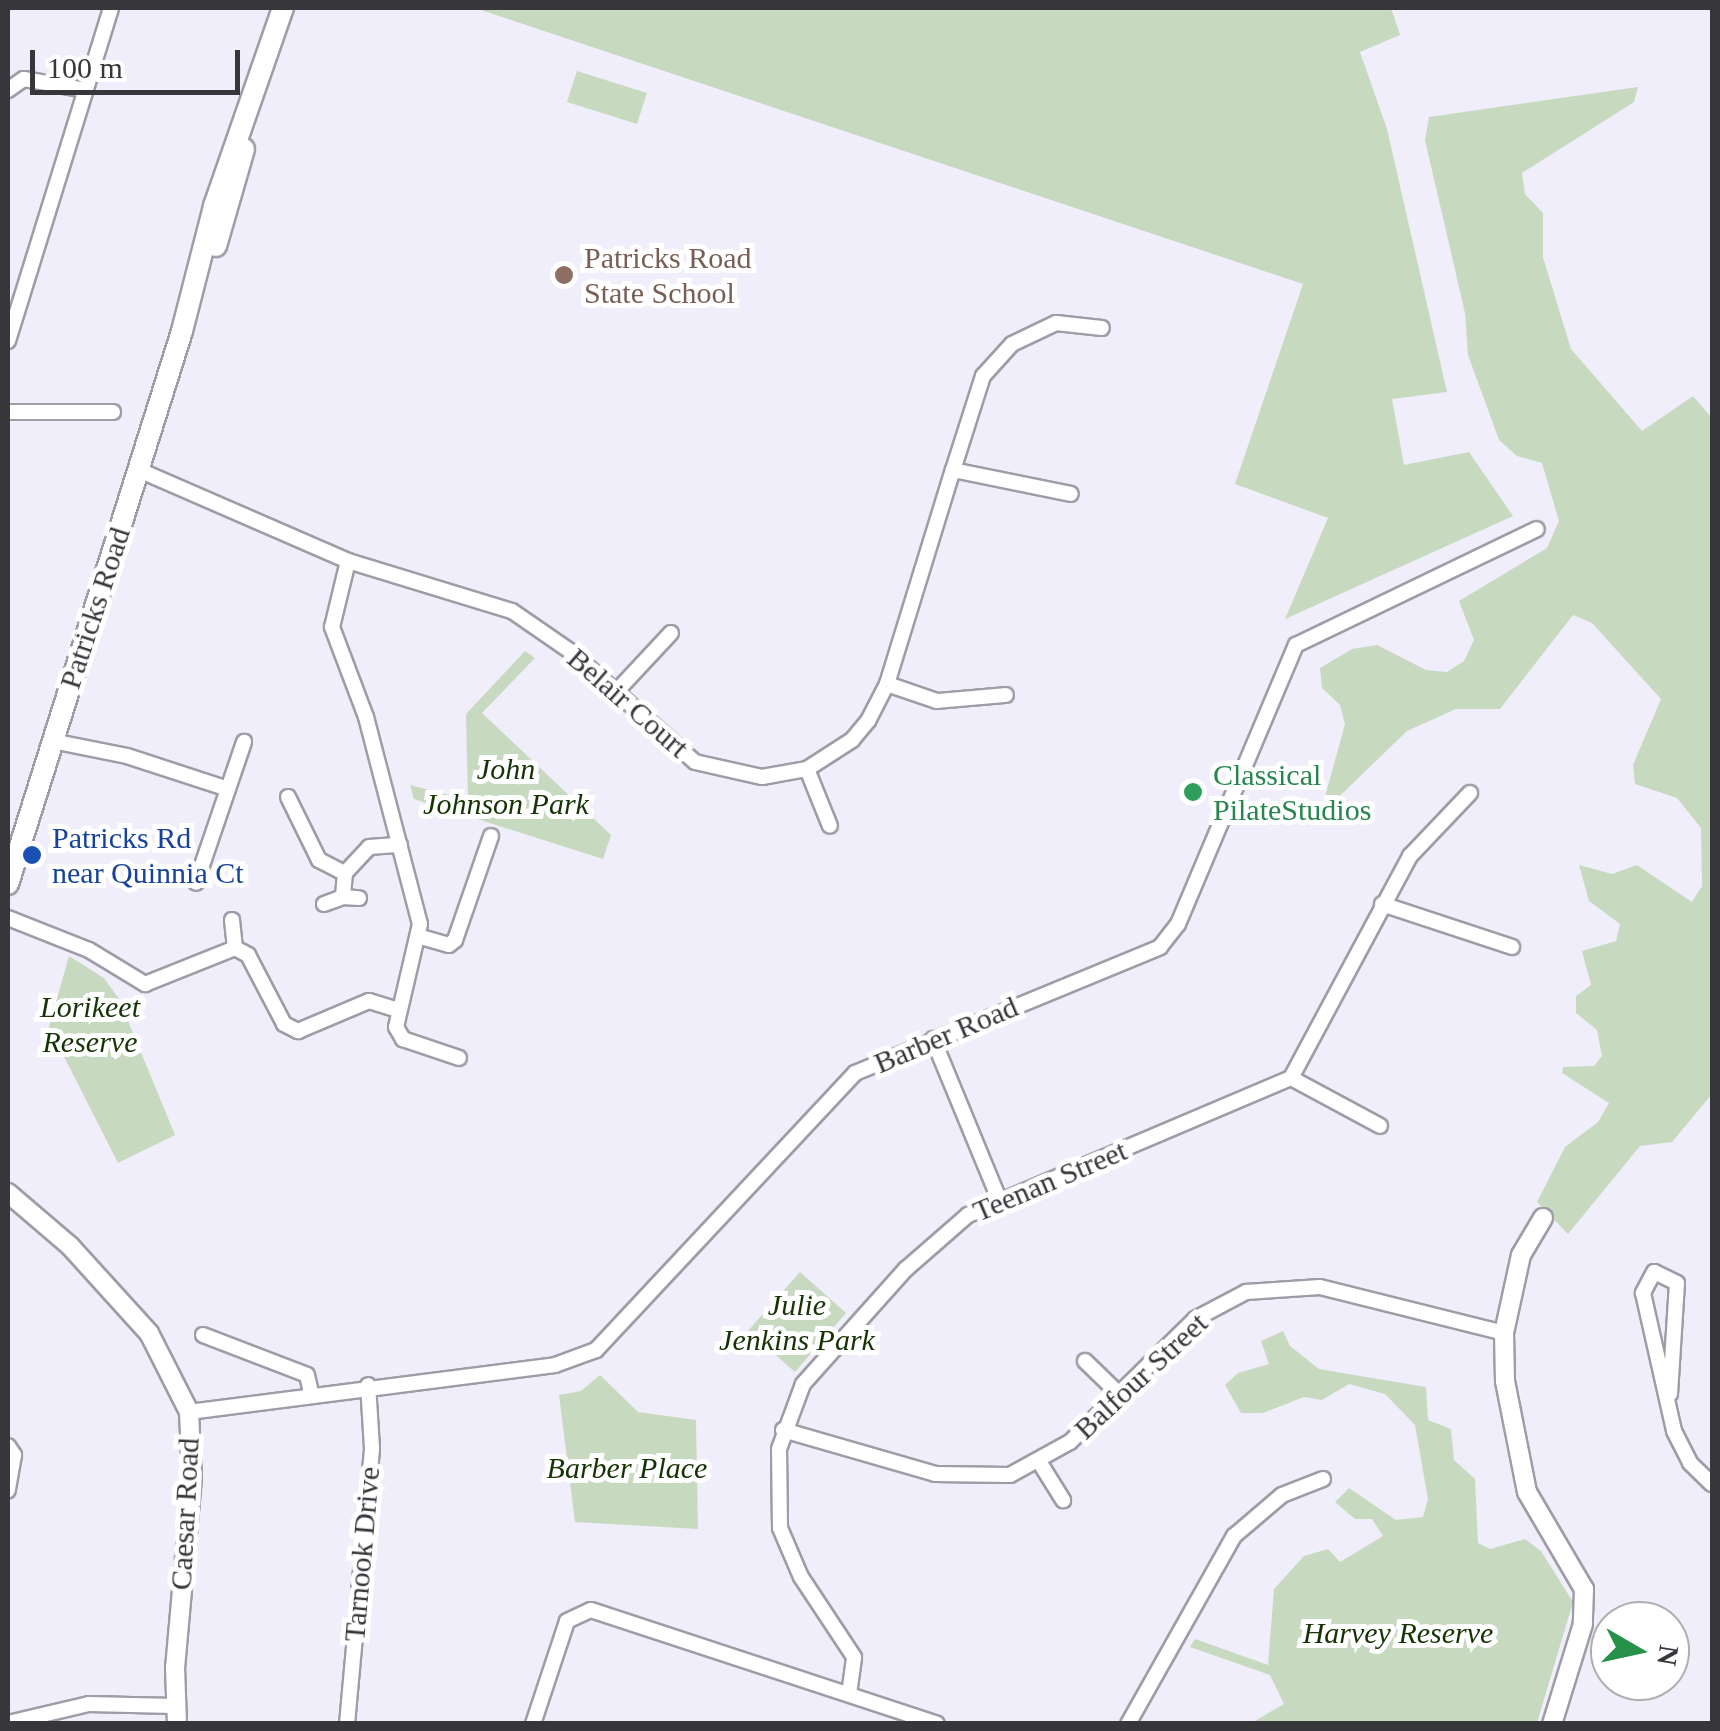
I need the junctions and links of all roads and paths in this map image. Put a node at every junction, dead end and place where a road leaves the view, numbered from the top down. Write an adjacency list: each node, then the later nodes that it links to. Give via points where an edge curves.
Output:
1 (111, 8): 4 (street)
2 (283, 8): 9 (main road, Patricks Road, via 214,206)
3 (8, 90): 4 (street, via 24,79)
4 (85, 90): 6 (street)
5 (1102, 328): 10 (street, Belair Court, via 1056,323 1012,344 982,376)
6 (8, 341)
7 (8, 412): 8 (street)
8 (113, 412)
9 (139, 470): 13 (street, Belair Court); 18 (main road, Patricks Road)
10 (954, 470): 11 (street); 15 (street, Belair Court)
11 (1071, 494)
12 (1537, 529): 39 (street, Barber Road, via 1296,645 1178,924 1160,947)
13 (348, 560): 16 (street, Belair Court, via 512,611); 26 (street, via 332,628)
14 (671, 633): 16 (street)
15 (887, 684): 17 (street, via 937,701); 20 (street, Belair Court, via 852,740)
16 (615, 693): 20 (street, Belair Court, via 677,750 715,770 762,777)
17 (1006, 694)
18 (52, 741): 21 (street, via 127,756); 27 (main road, Patricks Road)
19 (244, 742): 21 (street)
20 (807, 769): 24 (street)
21 (228, 789): 29 (street)
22 (1470, 792): 32 (street, via 1410,856)
23 (288, 797): 28 (street, via 319,860)
24 (830, 826)
25 (491, 836): 35 (street, via 455,940)
26 (400, 846): 28 (street, via 369,847); 35 (street)
27 (12, 855): 30 (main road, Patricks Road)
28 (345, 873): 31 (street, via 351,898)
29 (196, 883)
30 (8, 884)
31 (324, 904)
32 (1382, 904): 36 (street); 41 (street)
33 (8, 918): 37 (street, via 89,950 145,984)
34 (232, 920): 37 (street)
35 (421, 938): 38 (street)
36 (1512, 947)
37 (235, 948): 38 (street, via 248,954 284,1024 298,1030 368,1002)
38 (396, 1009): 40 (street, via 403,1039)
39 (933, 1039): 44 (street); 49 (street, Barber Road, via 855,1074 596,1350 556,1365)
40 (460, 1058)
41 (1290, 1078): 42 (street); 44 (street, Teenan Street)
42 (1380, 1126)
43 (8, 1193): 53 (street, Caesar Road, via 70,1246 149,1333)
44 (1000, 1199): 54 (street, Teenan Street, via 951,1227 906,1268 804,1384)
45 (1542, 1218): 46 (street, via 1521,1256)
46 (1504, 1333): 51 (street, Balfour Street, via 1320,1287 1246,1292 1195,1319); 68 (street, via 1505,1382 1527,1492 1584,1589 1586,1605)
47 (203, 1335): 50 (street, via 306,1374)
48 (1085, 1361): 51 (street)
49 (368, 1385): 50 (street, Barber Road); 64 (street, Tarnook Drive, via 372,1448)
50 (311, 1392): 53 (street, Barber Road)
51 (1118, 1393): 56 (street, Balfour Street)
52 (1670, 1394): 52 (street, via 1643,1293 1654,1272 1677,1282); 58 (street, via 1682,1450)
53 (189, 1412): 62 (street, Caesar Road, via 192,1478)
54 (784, 1430): 56 (street, Balfour Street, via 935,1474 978,1478); 61 (street, Teenan Street, via 777,1466 780,1528 801,1577 854,1657)
55 (8, 1446): 59 (street, via 14,1454)
56 (1040, 1463): 60 (street)
57 (1323, 1479): 67 (street, via 1282,1495 1234,1536)
58 (1712, 1484)
59 (8, 1490)
60 (1063, 1500)
61 (849, 1694): 65 (street, via 591,1610 567,1621); 66 (street)
62 (175, 1715): 63 (street, via 89,1704)
63 (8, 1723)
64 (346, 1724)
65 (533, 1724)
66 (937, 1724)
67 (1128, 1724)
68 (1552, 1724)

